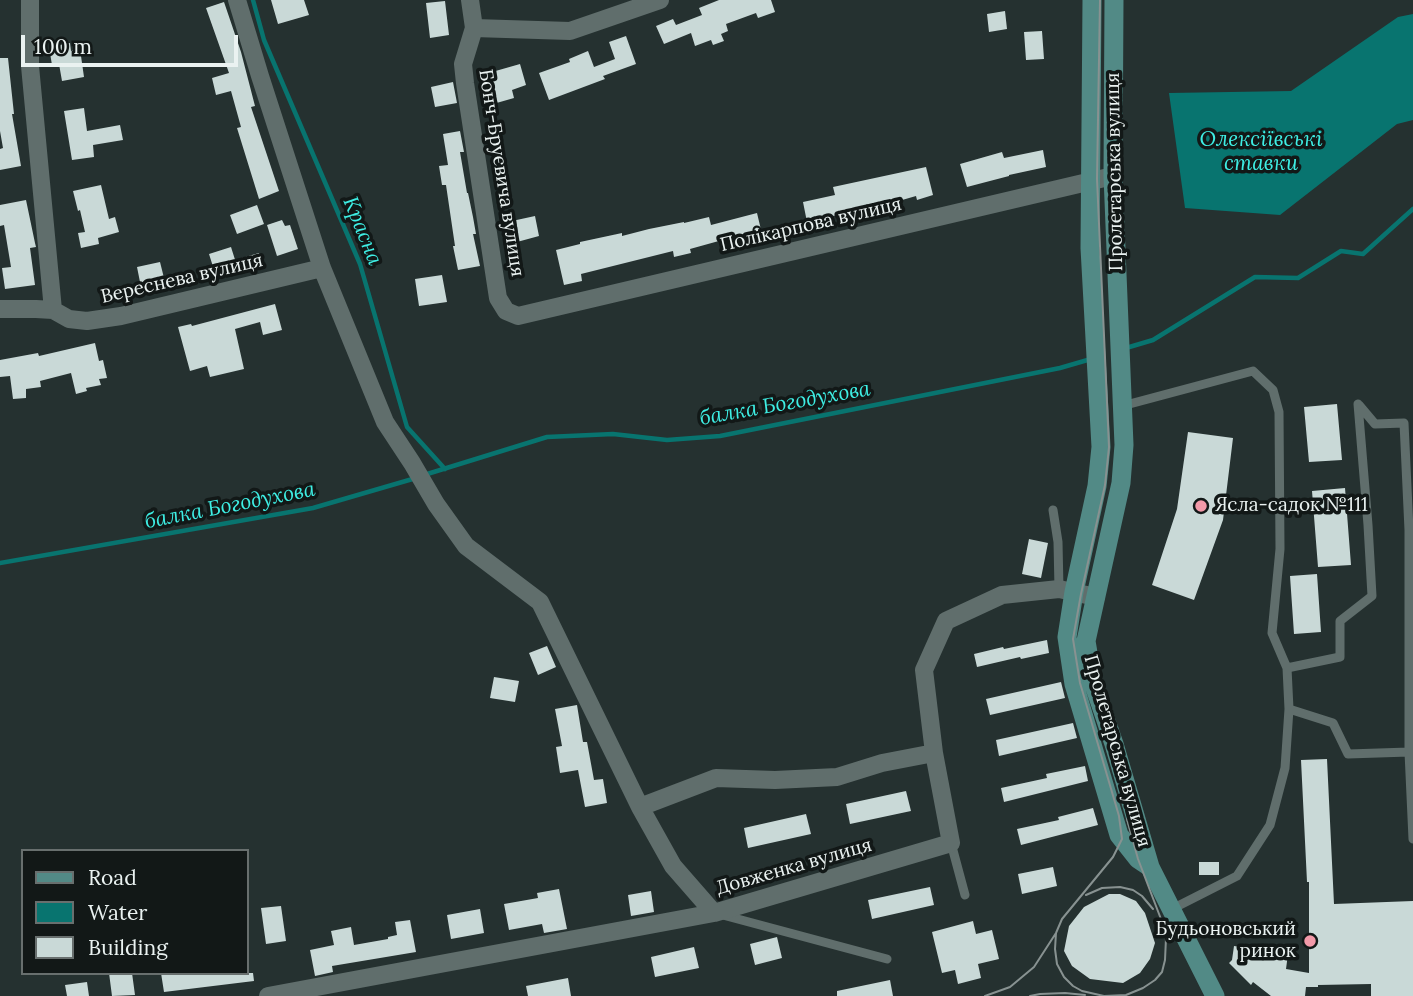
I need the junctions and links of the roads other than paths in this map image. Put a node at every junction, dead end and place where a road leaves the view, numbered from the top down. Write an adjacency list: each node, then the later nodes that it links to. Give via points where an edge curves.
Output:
1 (30, 0): 12 (street, via 30,66)
2 (237, 0): 10 (street)
3 (470, 0): 7 (street, Бонч-Бруєвича вулиця)
4 (660, 0): 7 (street, via 570,31)
5 (1092, 0): 9 (main road, Пролетарська вулиця)
6 (1114, 0): 8 (main road, Пролетарська вулиця)
7 (474, 28): 13 (street, Бонч-Бруєвича вулиця, via 463,64 465,83 498,298 506,311)
8 (1113, 176): 9 (street, Полікарпова вулиця); 14 (main road, Пролетарська вулиця)
9 (1089, 180): 13 (street, Полікарпова вулиця); 17 (main road, Пролетарська вулиця, via 1101,447)
10 (323, 268): 12 (street, Вереснева вулиця, via 110,318 69,319); 23 (street, via 384,422 466,546 540,602)
11 (0, 309): 12 (street, Вереснева вулиця)
12 (53, 310)
13 (518, 316)
14 (1122, 406): 18 (main road, Пролетарська вулиця, via 1121,483); 19 (lane, via 1253,371 1273,390 1279,412 1280,549 1272,633)
15 (1053, 510): 17 (lane)
16 (1411, 530): 19 (lane, via 1404,423 1375,424 1358,404 1372,596 1340,621 1340,657); 21 (lane)
17 (1066, 591): 18 (street); 22 (street, via 1002,595 946,621 924,670); 26 (main road, Пролетарська вулиця, via 1074,684 1119,835)
18 (1096, 597): 26 (main road, Пролетарська вулиця, via 1086,641 1093,682)
19 (1287, 667): 20 (lane)
20 (1289, 709): 21 (lane, via 1332,723 1348,754); 28 (lane, via 1285,768 1270,825 1237,876)
21 (1409, 752): 24 (lane)
22 (934, 753): 23 (street, via 837,777 716,778); 25 (street)
23 (640, 807): 29 (street, via 673,866)
24 (1413, 839)
25 (951, 843): 27 (lane); 29 (street, Довженка вулиця)
26 (1150, 867): 28 (main road)
27 (965, 895)
28 (1172, 909): 32 (main road)
29 (714, 913): 30 (lane); 31 (street, Довженка вулиця)
30 (887, 959)
31 (268, 996)
32 (1215, 996)

